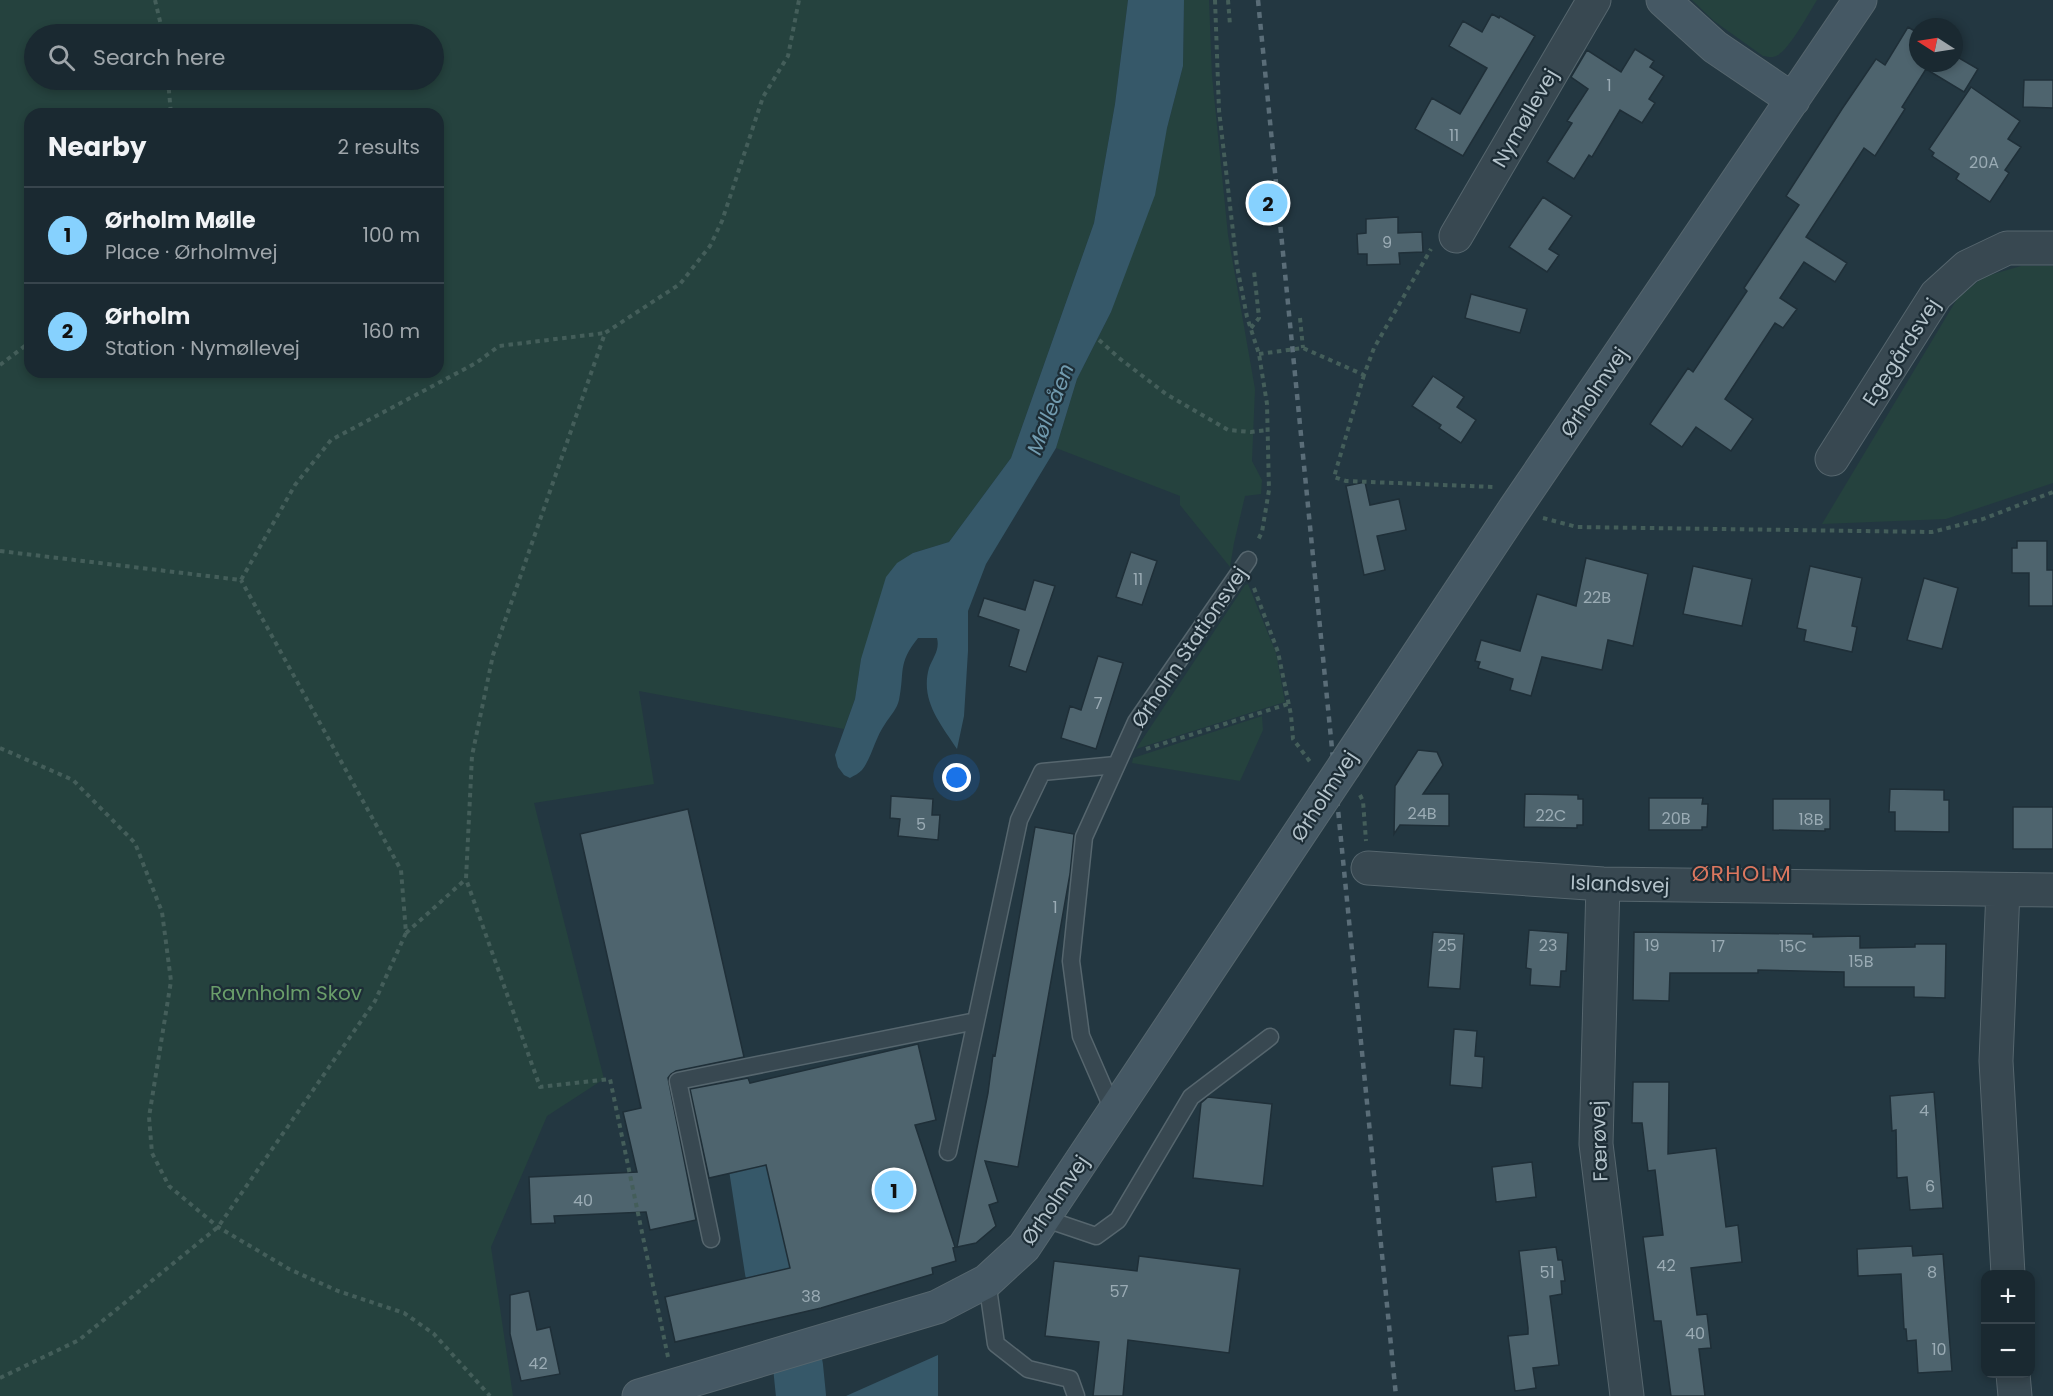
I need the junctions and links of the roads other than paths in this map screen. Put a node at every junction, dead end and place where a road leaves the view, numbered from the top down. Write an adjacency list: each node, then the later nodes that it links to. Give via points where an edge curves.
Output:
1 (1594, 0): 5 (street, Nymøllevej)
2 (1663, 0): 4 (street, via 1715,47)
3 (1860, 0): 4 (street, Ørholmvej)
4 (1793, 100): 16 (street, Ørholmvej, bridge, via 1514,510)
5 (1456, 236)
6 (2053, 248): 7 (street, Egegårdsvej, via 2007,248 1967,267 1936,295)
7 (1832, 459)
8 (1248, 560): 9 (lane, Ørholm Stationsvej, via 1136,723)
9 (1116, 765): 14 (lane, via 1042,772 1019,820); 16 (lane, Ørholm Stationsvej, via 1084,837 1071,961 1082,1036)
10 (1368, 868): 11 (street, Islandsvej)
11 (1603, 884): 13 (street, Islandsvej); 25 (street, Færøvej, via 1596,1144)
12 (2053, 890): 13 (street, Islandsvej)
13 (2003, 891): 20 (street, via 1996,1061)
14 (976, 1021): 17 (lane); 19 (lane, via 678,1081)
15 (1270, 1037): 18 (lane, via 1191,1097 1118,1220 1096,1236)
16 (1114, 1112): 18 (street, Ørholmvej)
17 (948, 1152)
18 (1043, 1218): 21 (street, Ørholmvej, via 1024,1247)
19 (711, 1239)
20 (2008, 1270)
21 (987, 1281): 23 (street, Ørholmvej, via 937,1307); 24 (lane, via 996,1344 1028,1369 1070,1379)
22 (2013, 1378): 26 (street)
23 (639, 1396)
24 (1076, 1396)
25 (1627, 1396)
26 (2015, 1396)

